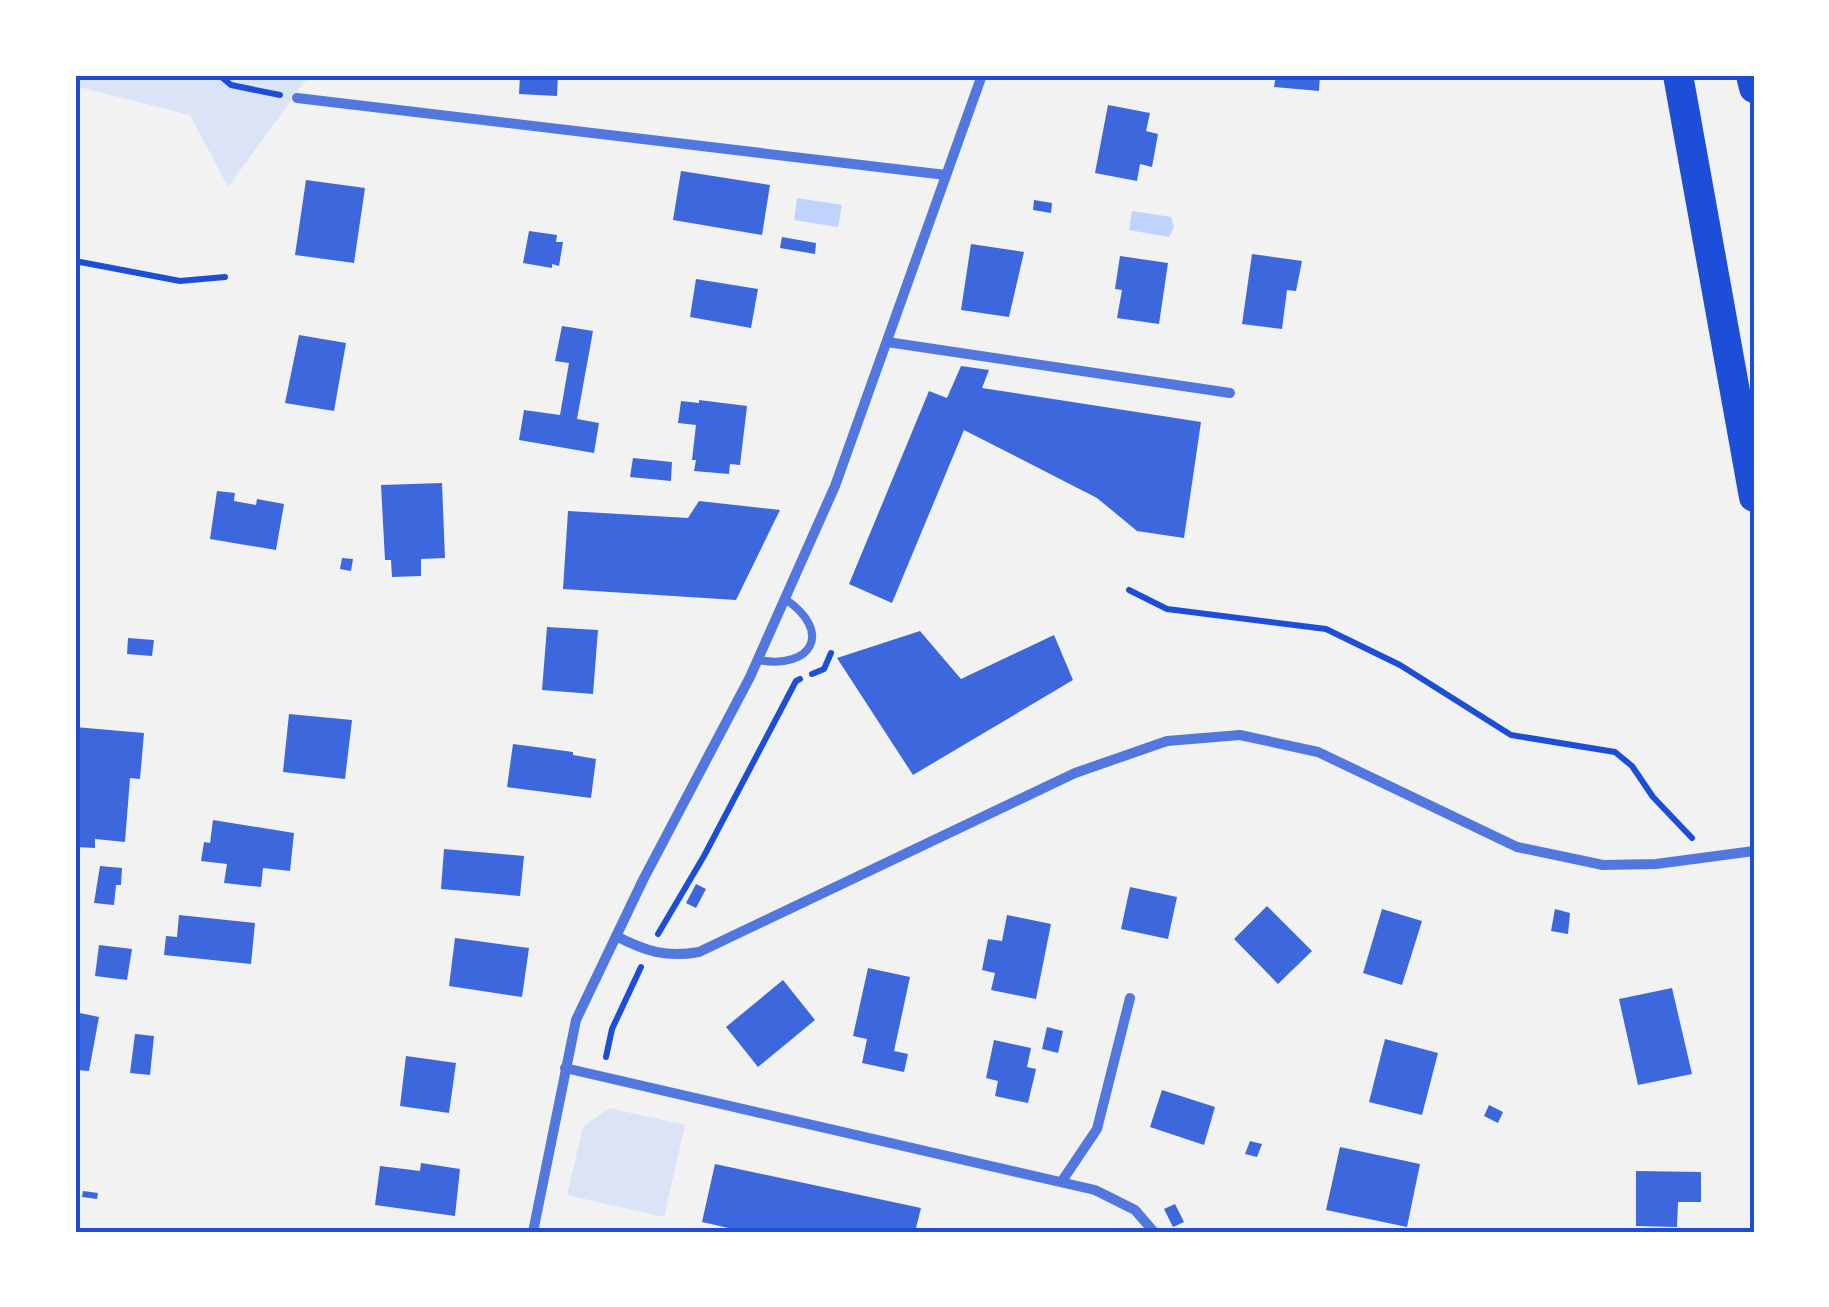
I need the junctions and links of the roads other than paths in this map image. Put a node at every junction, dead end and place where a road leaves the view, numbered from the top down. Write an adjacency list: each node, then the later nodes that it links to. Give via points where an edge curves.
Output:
1 (982, 75): 6 (street)
2 (1678, 75): 9 (highway)
3 (1752, 75): 4 (highway)
4 (1754, 88)
5 (297, 98): 6 (street)
6 (946, 175): 7 (street)
7 (887, 342): 8 (street); 10 (street)
8 (1230, 393)
9 (1754, 498)
10 (785, 600): 11 (street); 11 (lane, via 808,621 810,645 798,659)
11 (758, 660): 13 (street)
12 (1754, 851): 13 (street, via 1603,865 1517,847 1318,752 1240,735 1167,741 1074,773 699,952 648,952)
13 (616, 936): 15 (street, via 576,1020)
14 (1130, 998): 16 (street, via 1098,1128)
15 (565, 1068): 16 (street); 17 (street)
16 (1062, 1182): 18 (street, via 1135,1210)
17 (533, 1232)
18 (1154, 1232)

